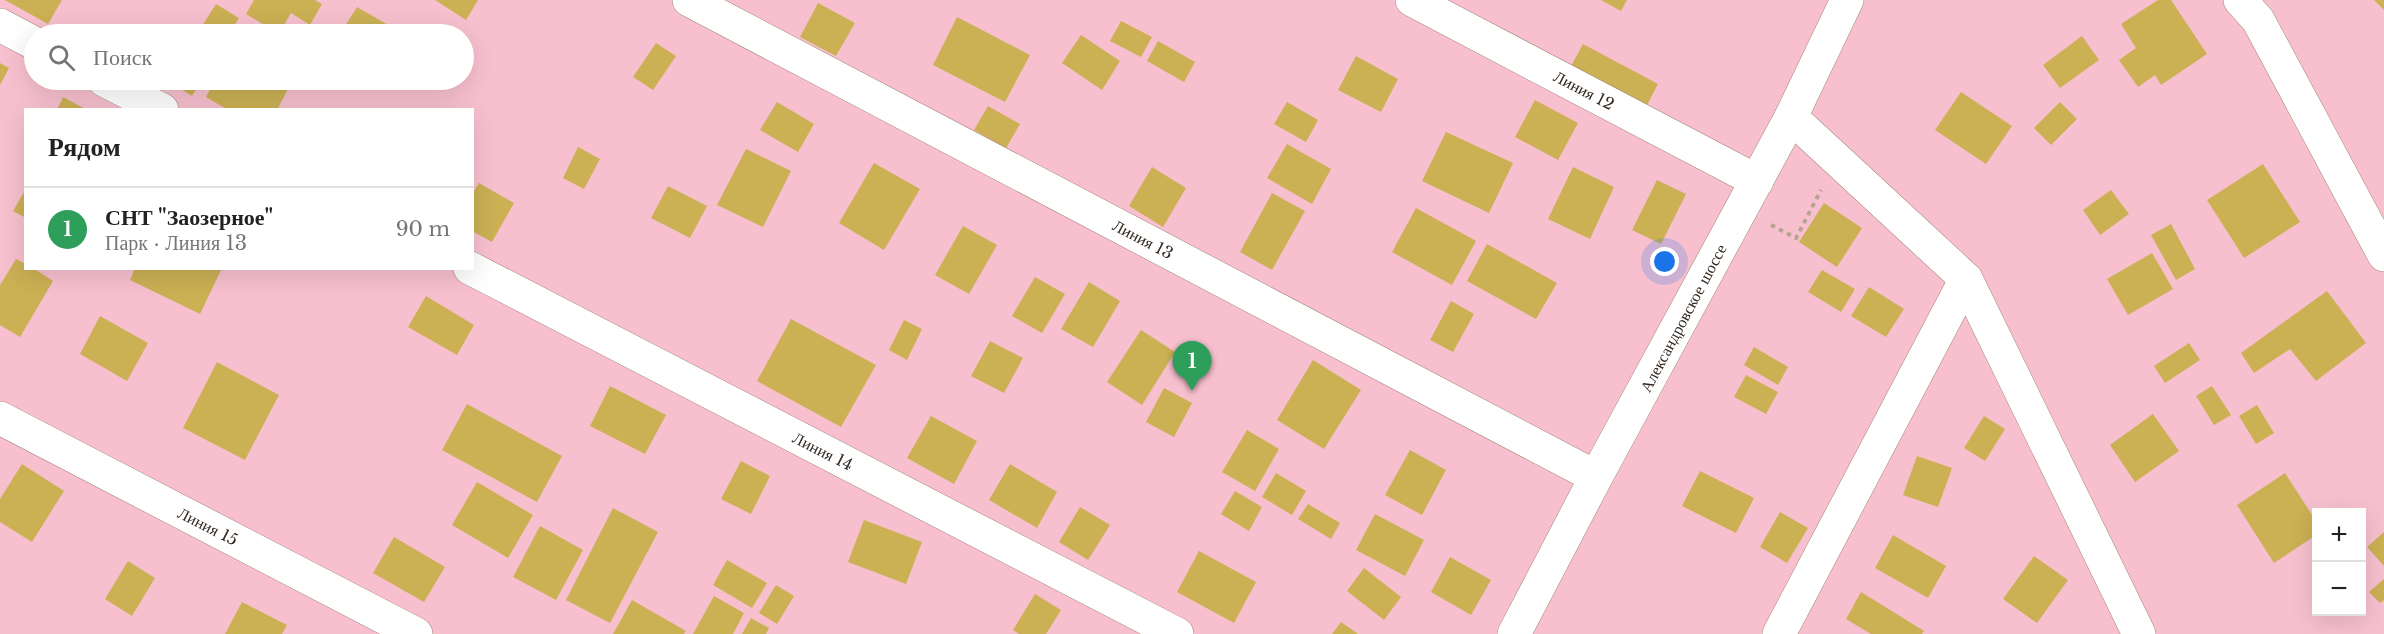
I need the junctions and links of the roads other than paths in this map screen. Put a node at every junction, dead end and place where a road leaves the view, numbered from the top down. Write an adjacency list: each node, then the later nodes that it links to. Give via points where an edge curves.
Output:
1 (689, 0): 15 (street, Линия 13)
2 (1412, 0): 10 (street, Линия 12)
3 (1846, 0): 9 (street, Александровское шоссе)
4 (2240, 0): 11 (street, via 2258,20)
5 (0, 26): 6 (street)
6 (24, 38)
7 (124, 90): 8 (street)
8 (158, 108)
9 (1791, 117): 10 (street, Александровское шоссе); 13 (street)
10 (1757, 181): 15 (street, Александровское шоссе)
11 (2384, 255)
12 (474, 270): 17 (street, Линия 14)
13 (1966, 279): 19 (street); 20 (street)
14 (0, 418): 16 (street, Линия 15)
15 (1596, 477): 18 (street, Александровское шоссе)
16 (416, 634)
17 (1177, 634)
18 (1514, 634)
19 (1779, 634)
20 (2139, 634)

